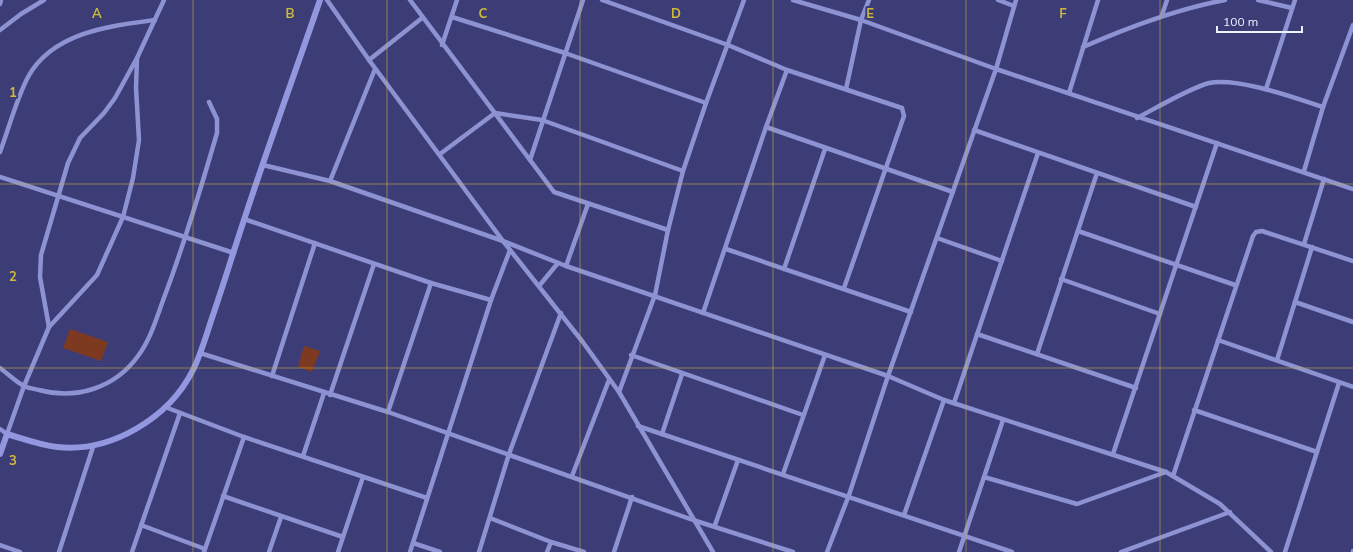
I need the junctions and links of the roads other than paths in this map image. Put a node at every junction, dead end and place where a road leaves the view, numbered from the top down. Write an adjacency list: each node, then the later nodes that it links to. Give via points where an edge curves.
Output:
1 (1, 0): 21 (street)
2 (44, 0): 30 (street)
3 (164, 0): 27 (street)
4 (320, 0): 57 (street)
5 (327, 0): 36 (street)
6 (410, 0): 26 (street)
7 (457, 0): 25 (street)
8 (583, 0): 34 (street)
9 (602, 0): 32 (street)
10 (744, 0): 32 (street)
11 (793, 0): 20 (street)
12 (868, 0): 28 (street)
13 (998, 0): 22 (street)
14 (1016, 0): 22 (street)
15 (1098, 0): 33 (street)
16 (1167, 0): 24 (street)
17 (1225, 0): 24 (street)
18 (1258, 0): 23 (street)
19 (1295, 0): 23 (street)
20 (802, 1): 28 (street)
21 (0, 4)
22 (1014, 6): 39 (street)
23 (1292, 8): 41 (street)
24 (1162, 16): 33 (street)
25 (452, 17): 31 (street); 34 (street)
26 (422, 18): 31 (street); 36 (street)
27 (155, 20): 35 (street); 53 (street, via 93,30 77,36 42,58 27,81)
28 (861, 20): 39 (street); 40 (street)
29 (1353, 25): 45 (street)
30 (0, 30)
31 (442, 45): 46 (street)
32 (728, 45): 38 (street); 44 (street)
33 (1083, 47): 42 (street)
34 (566, 53): 44 (street); 48 (street)
35 (137, 58): 67 (street, via 115,98 80,138 68,163); 70 (street, via 139,140)
36 (369, 60): 37 (street)
37 (375, 69): 55 (street); 64 (street)
38 (787, 70): 40 (street); 49 (street)
39 (996, 70): 42 (street); 50 (street)
40 (846, 89): 58 (street, via 899,106 904,111)
41 (1266, 89): 45 (street); 47 (street, via 1219,82 1208,84)
42 (1069, 93): 47 (street)
43 (209, 102): 74 (street, via 217,119 217,133)
44 (706, 103): 59 (street)
45 (1324, 107): 60 (street)
46 (495, 113): 48 (street); 55 (street); 56 (street)
47 (1137, 118): 51 (street)
48 (542, 120): 56 (street); 59 (street)
49 (766, 127): 52 (street); 80 (street)
50 (974, 130): 54 (street); 66 (street)
51 (1217, 143): 60 (street); 69 (street)
52 (825, 149): 58 (street); 89 (street)
53 (0, 152)
54 (1038, 153): 61 (street); 83 (street)
55 (440, 154): 76 (street)
56 (530, 160): 68 (street, via 554,192)
57 (263, 165): 64 (street); 71 (street)
58 (886, 170): 66 (street); 94 (street)
59 (683, 171): 72 (street)
60 (1304, 172): 63 (street)
61 (1097, 173): 69 (street); 73 (street)
62 (0, 178): 67 (street)
63 (1324, 179): 65 (street); 78 (street)
64 (330, 181): 76 (street)
65 (1353, 189)
66 (953, 192): 75 (street)
67 (59, 196): 70 (street); 103 (street, via 40,266)
68 (588, 204): 72 (street); 88 (street)
69 (1196, 207): 87 (street)
70 (123, 217): 74 (street); 103 (street, via 97,275)
71 (244, 220): 77 (street); 82 (street)
72 (668, 230): 95 (street)
73 (1078, 231): 87 (street); 90 (street)
74 (186, 238): 82 (street); 117 (street, via 148,339 129,368 111,382 90,391 52,394)
75 (937, 238): 83 (street); 98 (street)
76 (503, 241): 81 (street); 85 (street)
77 (315, 243): 86 (street); 113 (street)
78 (1304, 244): 79 (street); 92 (street, via 1262,231 1256,232)
79 (1312, 247): 84 (street); 97 (street)
80 (726, 249): 89 (street); 100 (street)
81 (510, 250): 93 (street); 96 (street)
82 (234, 253): 106 (street)
83 (1002, 260): 104 (street)
84 (1353, 261)
85 (558, 263): 88 (street); 93 (street)
86 (374, 264): 91 (street); 122 (street)
87 (1177, 265): 92 (street); 101 (street)
88 (566, 266): 95 (street)
89 (784, 269): 94 (street)
90 (1061, 279): 101 (street); 107 (street)
91 (432, 283): 96 (street); 127 (street)
92 (1235, 285): 105 (street)
93 (539, 286): 99 (street)
94 (844, 288): 98 (street)
95 (655, 295): 100 (street); 109 (street)
96 (491, 300): 133 (street)
97 (1295, 302): 102 (street); 110 (street)
98 (911, 312): 114 (street)
99 (561, 313): 115 (street); 140 (street)
100 (703, 313): 108 (street)
101 (1160, 314): 119 (street)
102 (1353, 322)
103 (49, 327): 117 (street)
104 (977, 334): 107 (street); 124 (street)
105 (1218, 340): 110 (street); 126 (street)
106 (200, 353): 113 (street); 125 (street, via 186,381)
107 (1037, 354): 119 (street)
108 (824, 355): 114 (street); 129 (street)
109 (631, 356): 112 (street); 120 (street)
110 (1277, 360): 116 (street)
111 (0, 368): 117 (street)
112 (682, 374): 129 (street); 135 (street)
113 (272, 376): 121 (street)
114 (888, 376): 123 (street); 150 (street)
115 (609, 380): 120 (street); 146 (street)
116 (1339, 383): 118 (street); 138 (street)
117 (24, 386): 134 (street)
118 (1353, 387)
119 (1136, 388): 141 (street)
120 (619, 392): 131 (street)
121 (324, 393): 122 (street); 142 (street)
122 (330, 395): 127 (street)
123 (944, 400): 124 (street); 155 (street)
124 (954, 403): 130 (street)
125 (166, 407): 128 (street); 137 (street, via 125,435)
126 (1194, 410): 138 (street); 147 (street)
127 (388, 412): 133 (street)
128 (180, 413): 136 (street); 159 (street)
129 (803, 415): 145 (street)
130 (1003, 420): 141 (street); 149 (street)
131 (638, 426): 135 (street); 158 (street)
132 (0, 429): 134 (street)
133 (449, 433): 140 (street); 153 (street)
134 (7, 434): 137 (street, via 59,447); 139 (street)
135 (662, 434): 143 (street)
136 (244, 437): 142 (street); 151 (street)
137 (93, 447): 168 (street)
138 (1317, 452): 185 (street)
139 (0, 454)
140 (509, 454): 146 (street); 157 (street)
141 (1113, 454): 144 (street)
142 (303, 456): 148 (street)
143 (738, 460): 145 (street); 160 (street)
144 (1166, 472): 147 (street); 149 (street, via 1077,504)
145 (783, 474): 150 (street)
146 (572, 476): 152 (street)
147 (1173, 476): 154 (street)
148 (363, 477): 153 (street); 162 (street)
149 (984, 477): 161 (street)
150 (849, 495): 155 (street); 180 (street)
151 (223, 496): 156 (street); 166 (street)
152 (632, 497): 158 (street); 177 (street)
153 (427, 498): 164 (street)
154 (1230, 512): 183 (street); 184 (street)
155 (904, 515): 161 (street)
156 (281, 517): 162 (street); 170 (street)
157 (490, 518): 163 (street); 174 (street)
158 (693, 520): 160 (street); 178 (street)
159 (141, 524): 166 (street); 169 (street)
160 (715, 525): 179 (street)
161 (964, 536): 181 (street); 182 (street)
162 (343, 537): 171 (street)
163 (551, 542): 175 (street); 176 (street)
164 (413, 543): 172 (street); 173 (street)
165 (0, 545): 167 (street)
166 (205, 551)
167 (20, 552)
168 (59, 552)
169 (132, 552)
170 (269, 552)
171 (338, 552)
172 (410, 552)
173 (440, 552)
174 (479, 552)
175 (547, 552)
176 (584, 552)
177 (614, 552)
178 (713, 552)
179 (793, 552)
180 (828, 552)
181 (959, 552)
182 (1012, 552)
183 (1121, 552)
184 (1271, 552)
185 (1285, 552)

